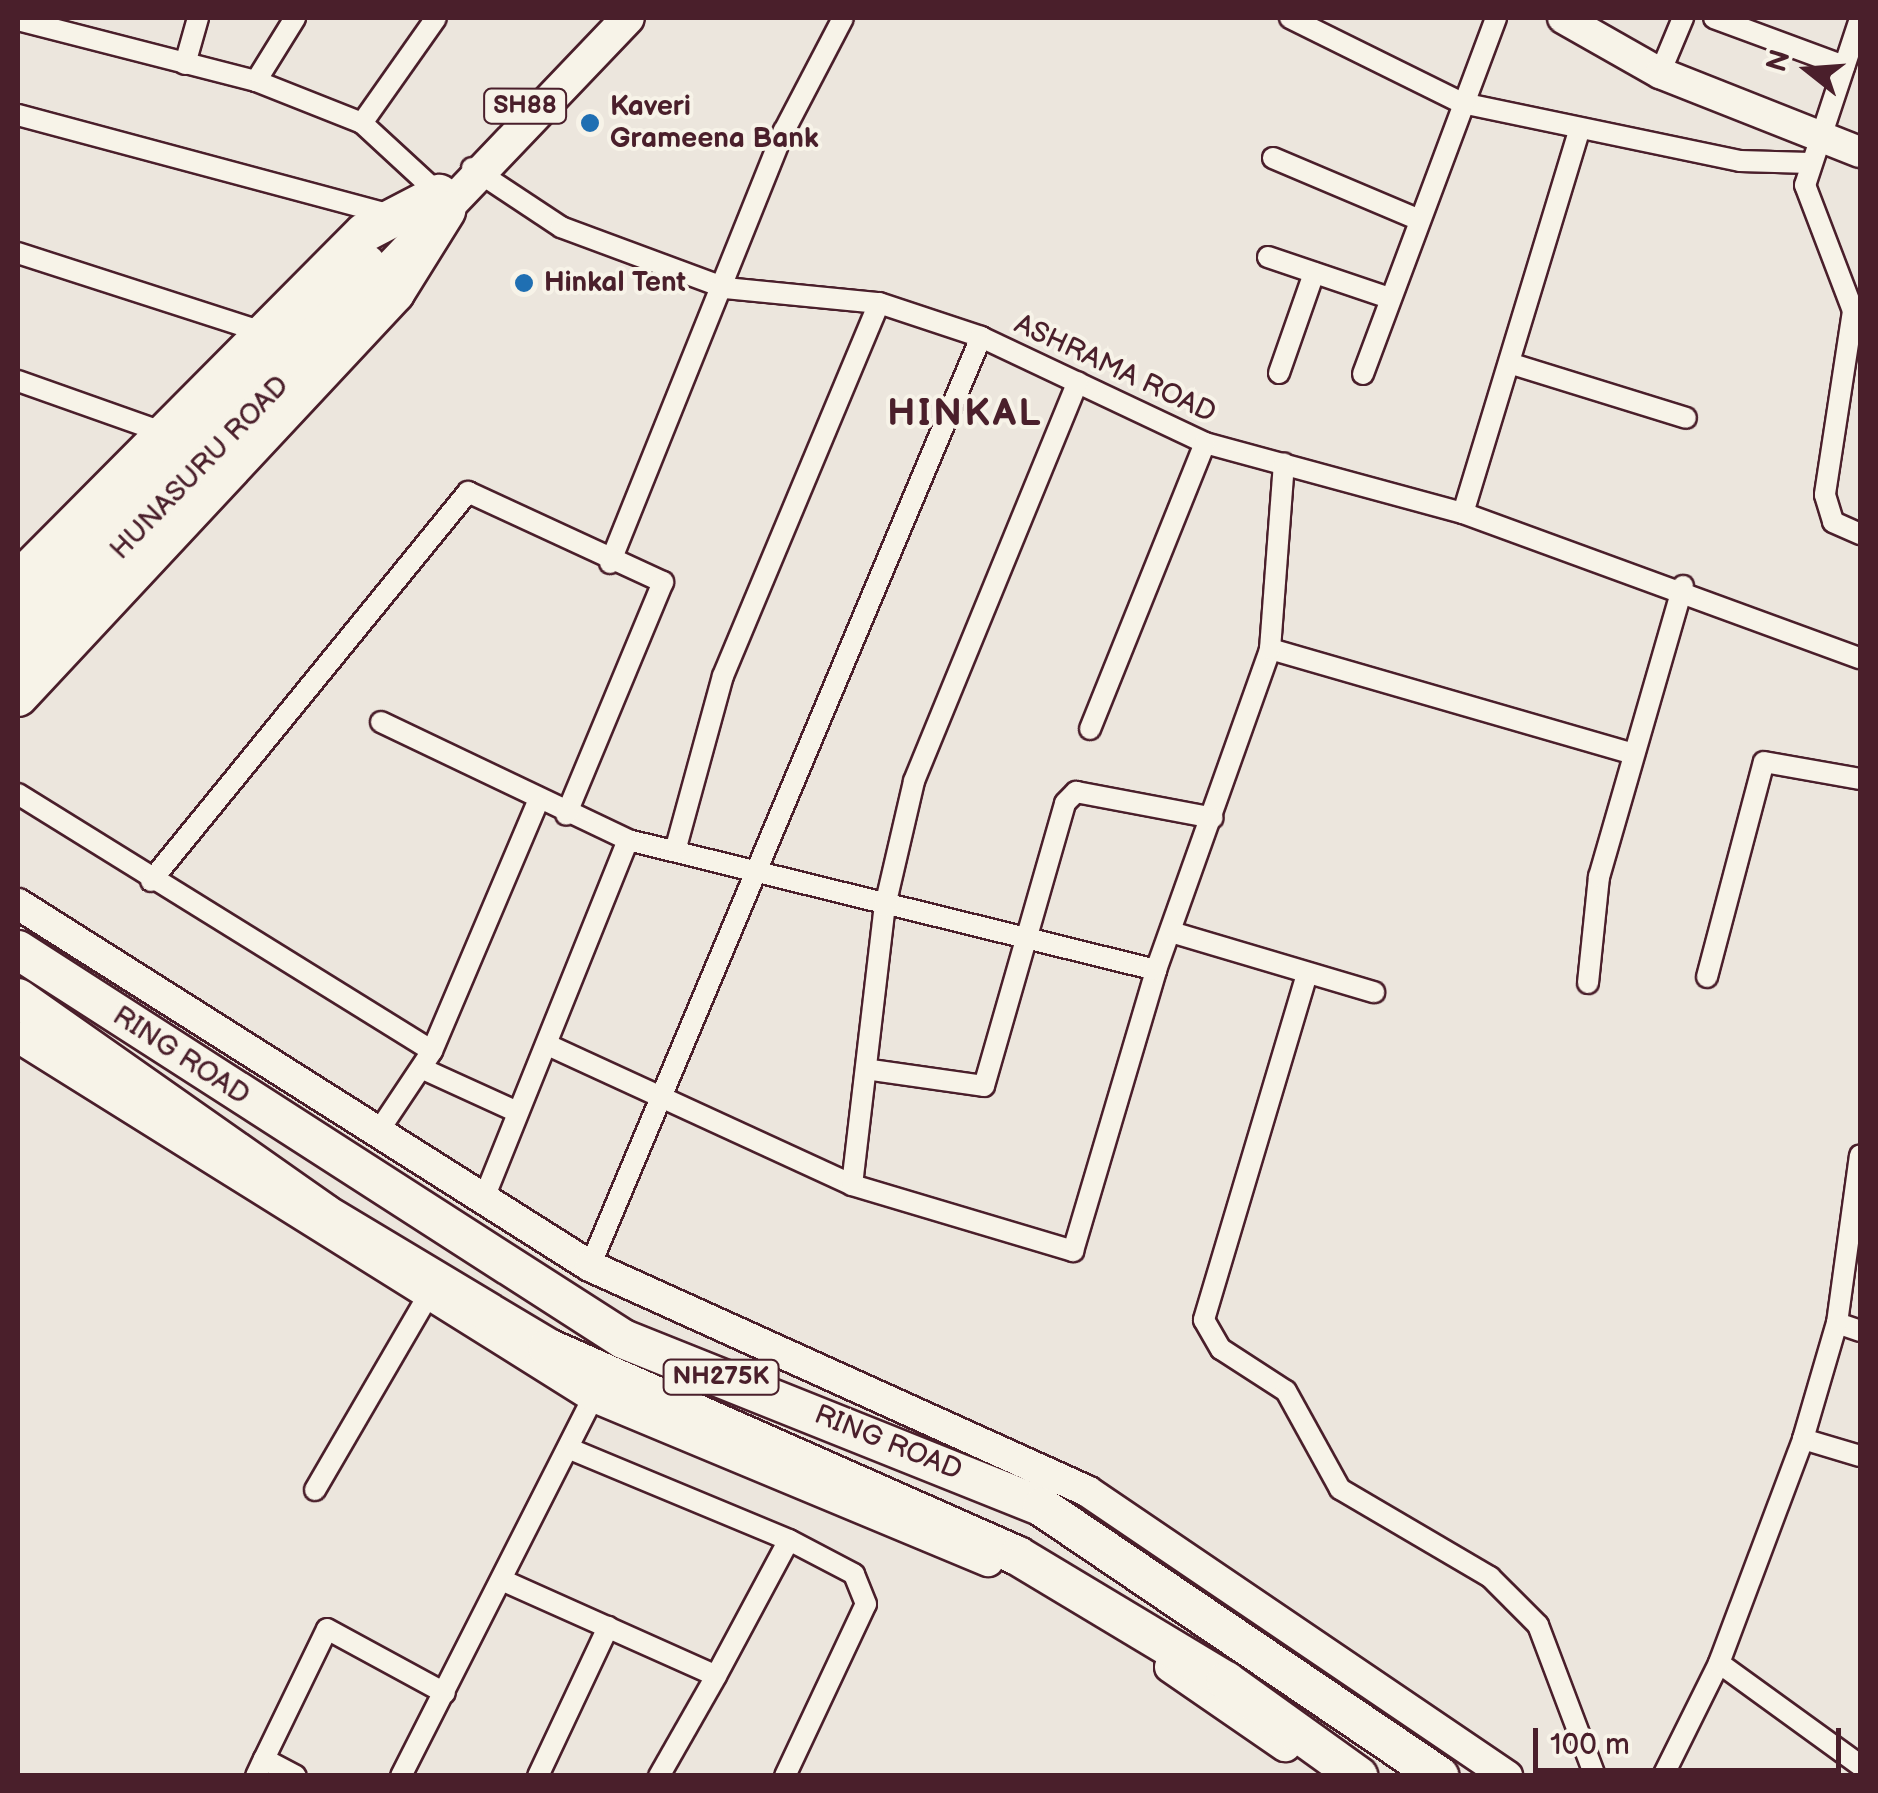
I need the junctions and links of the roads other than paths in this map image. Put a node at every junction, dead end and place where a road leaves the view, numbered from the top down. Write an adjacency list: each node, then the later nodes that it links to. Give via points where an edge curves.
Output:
1 (198, 18): 14 (street)
2 (295, 18): 17 (street)
3 (436, 18): 20 (street)
4 (611, 18): 25 (main road, SH88)
5 (628, 18): 25 (main road)
6 (843, 18): 32 (street, via 784,131)
7 (1290, 18): 18 (street)
8 (1496, 18): 18 (street)
9 (1562, 18): 16 (street)
10 (1683, 18): 16 (street)
11 (1714, 18): 15 (street)
12 (1860, 18): 15 (street)
13 (22, 20): 14 (street)
14 (185, 64): 17 (street)
15 (1844, 66): 22 (street)
16 (1660, 73): 22 (street)
17 (256, 81): 20 (street)
18 (1462, 103): 21 (street); 27 (street)
19 (18, 115): 26 (street)
20 (362, 123): 26 (street)
21 (1579, 130): 22 (street, via 1740,161); 37 (street)
22 (1814, 152): 23 (street); 47 (street, via 1805,185 1854,311 1825,495 1833,522)
23 (1860, 152)
24 (1273, 158): 27 (street)
25 (474, 170): 26 (main road); 32 (street, ASHRAMA ROAD, via 561,226)
26 (420, 206): 30 (main road); 35 (highway); 55 (highway, via 395,292)
27 (1416, 218): 33 (street)
28 (18, 253): 35 (street)
29 (1268, 257): 31 (street)
30 (373, 272): 51 (main road, HUNASURU ROAD); 53 (main road, HUNASURU ROAD)
31 (1314, 273): 33 (street); 38 (street)
32 (725, 288): 34 (street, ASHRAMA ROAD); 48 (street)
33 (1389, 298): 39 (street)
34 (879, 303): 36 (street, ASHRAMA ROAD); 65 (street, via 723,676)
35 (265, 332): 43 (highway)
36 (980, 336): 41 (street, ASHRAMA ROAD); 66 (street)
37 (1512, 364): 42 (street); 46 (street)
38 (1279, 373)
39 (1363, 374)
40 (18, 381): 43 (street)
41 (1078, 382): 44 (street, ASHRAMA ROAD); 69 (street, via 914,781)
42 (1686, 418)
43 (165, 433): 49 (highway)
44 (1205, 443): 45 (street, ASHRAMA ROAD); 57 (street)
45 (1284, 464): 46 (street, ASHRAMA ROAD); 52 (street)
46 (1462, 513): 50 (street, ASHRAMA ROAD)
47 (1860, 534)
48 (610, 564): 62 (street, via 664,582); 67 (street, via 468,492)
49 (18, 581)
50 (1683, 586): 54 (street, ASHRAMA ROAD); 58 (street)
51 (18, 620)
52 (1270, 649): 58 (street); 63 (street)
53 (18, 657)
54 (1860, 658)
55 (18, 698)
56 (381, 722): 61 (street)
57 (1090, 729)
58 (1633, 754): 76 (street, via 1599,877)
59 (1860, 779): 75 (street, via 1764,762)
60 (18, 794): 67 (street)
61 (536, 804): 62 (street); 82 (street)
62 (566, 815): 64 (street)
63 (1213, 818): 70 (street); 71 (street, via 1076,792 1064,803)
64 (628, 840): 65 (street); 80 (street)
65 (674, 851): 66 (street)
66 (749, 870): 69 (street); 84 (street)
67 (151, 881): 82 (street)
68 (18, 904): 86 (street)
69 (885, 906): 71 (street); 83 (street)
70 (1171, 932): 73 (street); 74 (street)
71 (1023, 938): 73 (street); 83 (street, via 984,1086)
72 (18, 950): 114 (highway, RING ROAD / NH275K, via 623,1339 1042,1507)
73 (1156, 970): 88 (street, via 1072,1251)
74 (1307, 974): 77 (street); 116 (street, via 1204,1320 1221,1348 1286,1392 1340,1489 1490,1576 1538,1625)
75 (1707, 976)
76 (1588, 983)
77 (1374, 992)
78 (18, 998): 81 (highway, RING ROAD / NH275K)
79 (18, 1035): 81 (street); 91 (street)
80 (548, 1045): 84 (street); 85 (street)
81 (86, 1047): 94 (highway, RING ROAD / NH275K, via 325,1214)
82 (428, 1060): 85 (street); 86 (street)
83 (872, 1070): 88 (street)
84 (659, 1095): 88 (street); 90 (street)
85 (515, 1112): 89 (street)
86 (376, 1135): 89 (street)
87 (1860, 1168): 92 (street)
88 (852, 1185)
89 (482, 1203): 90 (street)
90 (590, 1266): 115 (street, via 1087,1491)
91 (426, 1298): 94 (street); 98 (street)
92 (1837, 1324): 93 (street); 95 (street)
93 (1860, 1331)
94 (598, 1387): 96 (street); 112 (street, via 1009,1569); 113 (highway, RING ROAD / NH275K, via 1018,1556 1226,1682)
95 (1803, 1439): 97 (street); 102 (street)
96 (568, 1448): 99 (street); 100 (street)
97 (1860, 1456)
98 (314, 1490)
99 (789, 1540): 103 (street); 111 (street, via 854,1574 866,1604)
100 (504, 1581): 101 (street); 104 (street)
101 (608, 1627): 103 (street); 109 (street)
102 (1719, 1663): 105 (street); 117 (street)
103 (716, 1676): 110 (street)
104 (445, 1692): 106 (street, via 327,1629); 108 (street)
105 (1860, 1765)
106 (260, 1767): 107 (street)
107 (296, 1776)
108 (401, 1776)
109 (538, 1776)
110 (659, 1776)
111 (785, 1776)
112 (1329, 1776)
113 (1358, 1776)
114 (1439, 1776)
115 (1507, 1776)
116 (1595, 1776)
117 (1663, 1776)

